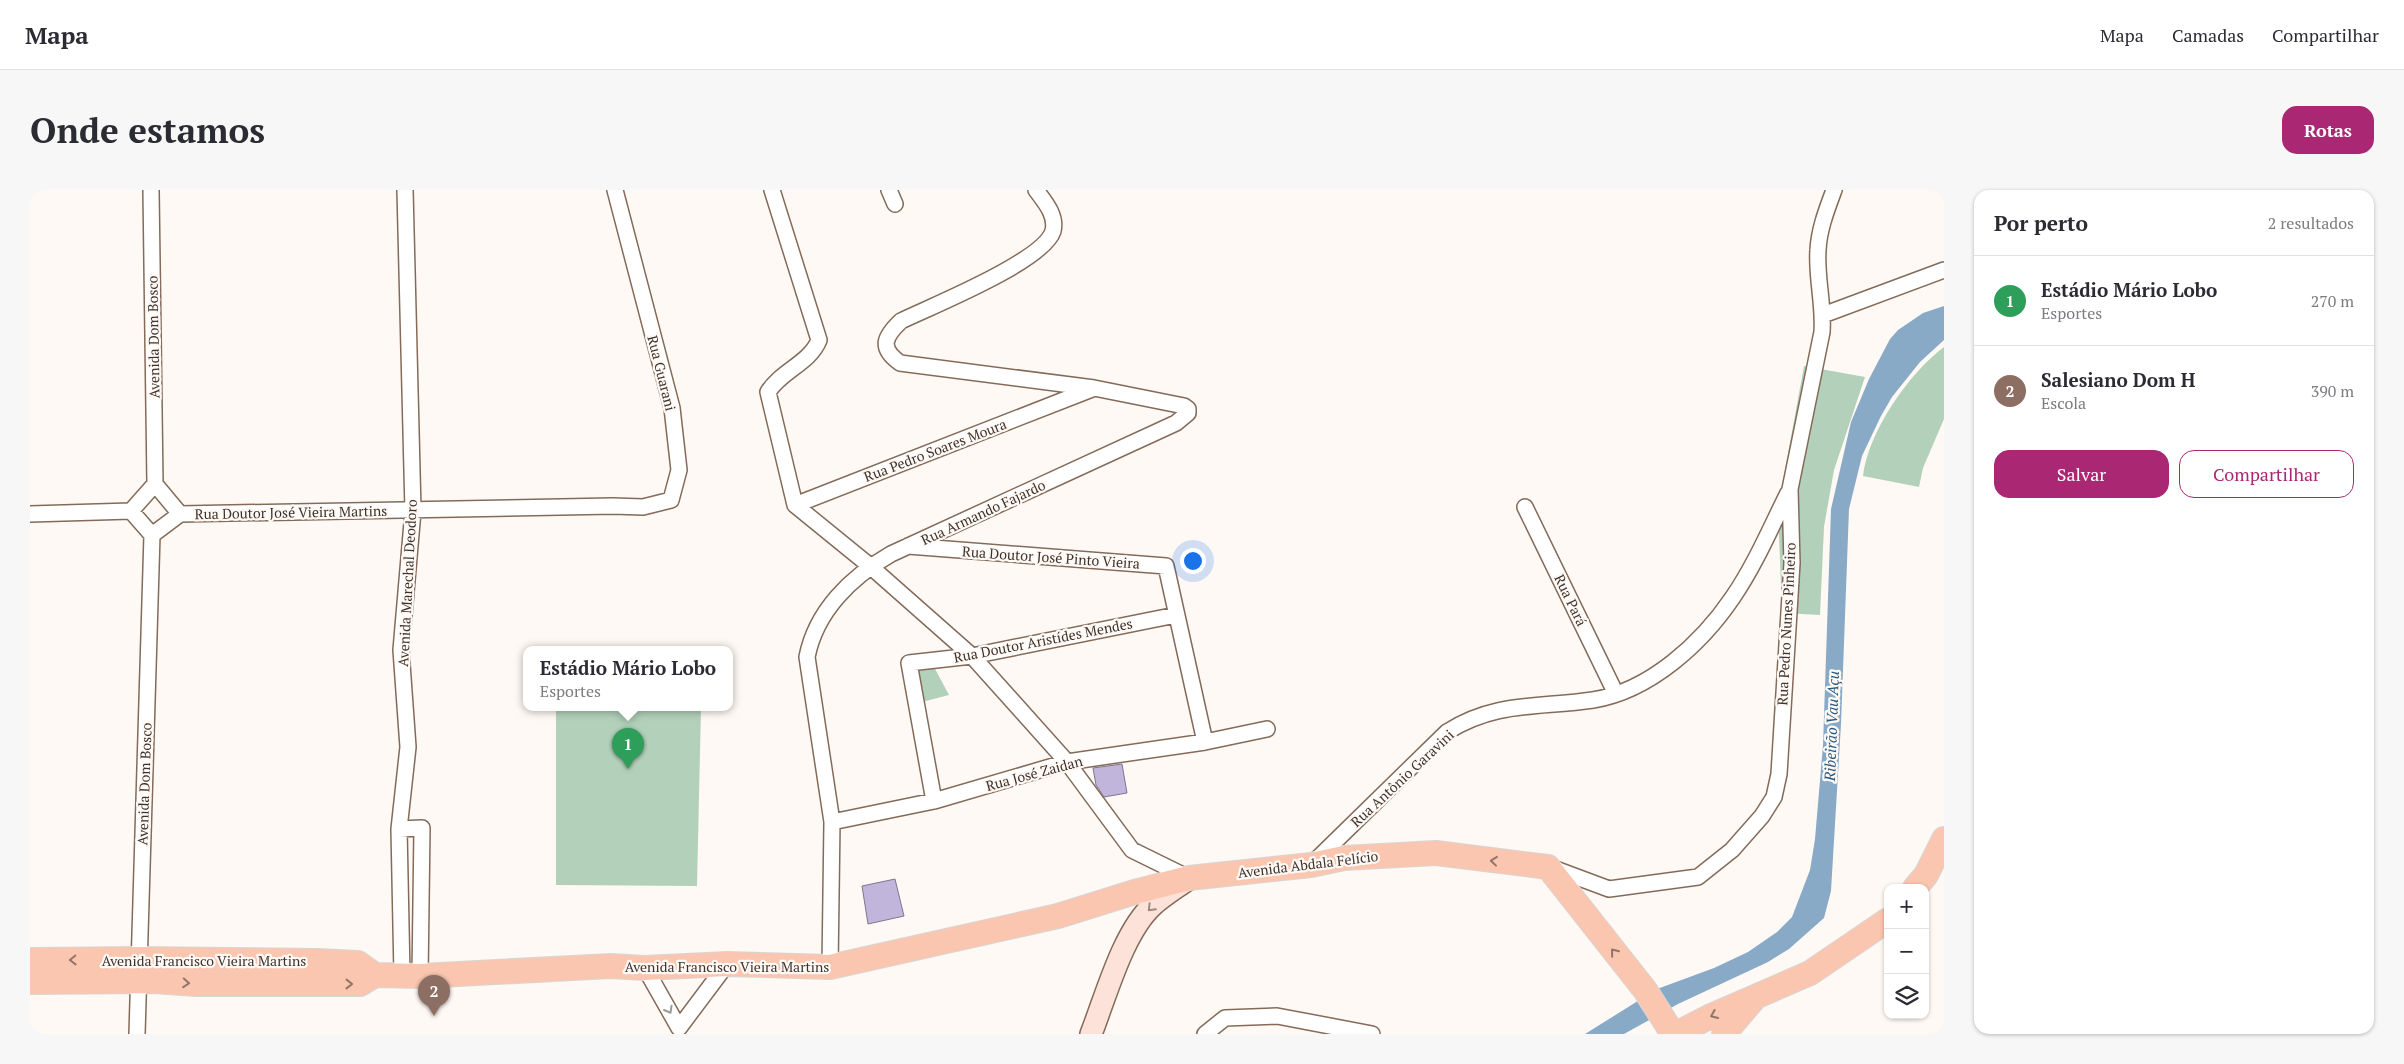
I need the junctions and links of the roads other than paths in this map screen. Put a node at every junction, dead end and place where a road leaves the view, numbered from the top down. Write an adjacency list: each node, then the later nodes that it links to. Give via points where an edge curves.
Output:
1 (151, 190): 12 (street, Avenida Dom Bosco)
2 (405, 190): 18 (street, Avenida Marechal Deodoro)
3 (615, 190): 15 (street, Rua Guarani, via 672,408 679,470 670,500 642,507)
4 (772, 190): 14 (street, via 819,340 815,350 774,382 768,392)
5 (889, 190): 8 (street)
6 (1036, 190): 11 (street, Rua Armando Fajardo, via 1054,222 1050,237 1043,246 1012,268 901,321 890,332 886,343 889,355 900,363)
7 (1834, 190): 10 (street, Rua Pedro Nunes Pinheiro, via 1824,217 1818,251)
8 (895, 204)
9 (1944, 270): 10 (street)
10 (1823, 315): 13 (street, Rua Pedro Nunes Pinheiro)
11 (1094, 388): 14 (street, Rua Pedro Soares Moura); 22 (street, Rua Armando Fajardo, via 1184,406 1188,413 1176,424)
12 (155, 484): 17 (street); 20 (street)
13 (1790, 489): 26 (street, Rua Antônio Garavini, via 1733,597 1700,637 1668,666); 35 (street, Rua Pedro Nunes Pinheiro, via 1792,563 1779,774 1774,797 1762,816 1732,850 1698,876 1609,888)
14 (795, 505): 23 (street)
15 (612, 506): 18 (street, Rua Doutor José Vieira Martins)
16 (1525, 507): 26 (street, Rua Pará)
17 (131, 511): 19 (street); 21 (street)
18 (413, 511): 20 (street, Rua Doutor José Vieira Martins); 32 (street, Avenida Marechal Deodoro, via 401,650 408,748)
19 (30, 514)
20 (180, 514): 21 (street)
21 (152, 534): 43 (street, Avenida Dom Bosco)
22 (907, 546): 23 (street, Rua Armando Fajardo); 24 (street, Rua Doutor José Pinto Vieira, via 1166,566)
23 (870, 566): 25 (street); 31 (street, Rua Armando Fajardo, via 850,584 819,622 807,657)
24 (1176, 615): 25 (street, Rua Doutor Aristídes Mendes); 28 (street)
25 (972, 656): 29 (street); 30 (street, Rua Doutor Aristídes Mendes, via 909,662)
26 (1616, 694): 34 (street, Rua Antônio Garavini, via 1594,700 1516,706 1466,720 1447,732)
27 (1267, 729): 28 (street, Rua José Zaidan)
28 (1205, 742): 29 (street, Rua José Zaidan)
29 (1066, 762): 30 (street, Rua José Zaidan); 36 (street, via 1132,850)
30 (934, 801): 31 (street, Rua José Zaidan)
31 (832, 822): 41 (street, Rua Armando Fajardo)
32 (399, 829): 44 (street, Avenida Marechal Deodoro); 44 (street, via 422,828)
33 (1944, 839): 37 (main road)
34 (1311, 865): 35 (main road, Avenida Abdala Felício, one-way to 34, via 1436,853 1344,858); 36 (main road, Avenida Abdala Felício)
35 (1548, 867): 48 (main road, one-way to 35, via 1645,990)
36 (1189, 878): 41 (main road, Avenida Francisco Vieira Martins, via 1058,916); 50 (main road, one-way to 50, via 1152,905 1139,920 1120,956)
37 (1919, 884)
38 (1884, 923): 46 (main road, via 1810,973)
39 (30, 960): 43 (main road, Avenida Francisco Vieira Martins, one-way to 39)
40 (727, 964): 41 (main road, Avenida Francisco Vieira Martins); 42 (main road, Avenida Francisco Vieira Martins); 47 (street)
41 (830, 967)
42 (645, 968): 44 (main road, Avenida Francisco Vieira Martins, via 611,966); 47 (street, one-way to 47)
43 (138, 970): 44 (main road, Avenida Francisco Vieira Martins, via 358,963 374,975); 45 (main road, Avenida Francisco Vieira Martins); 49 (street, Avenida Dom Bosco)
44 (411, 976)
45 (30, 982)
46 (1754, 999): 48 (main road, one-way to 48); 53 (main road)
47 (679, 1031)
48 (1673, 1032)
49 (136, 1034)
50 (1092, 1034)
51 (1205, 1034): 52 (street, via 1225,1018 1277,1016)
52 (1372, 1034)
53 (1724, 1034)

